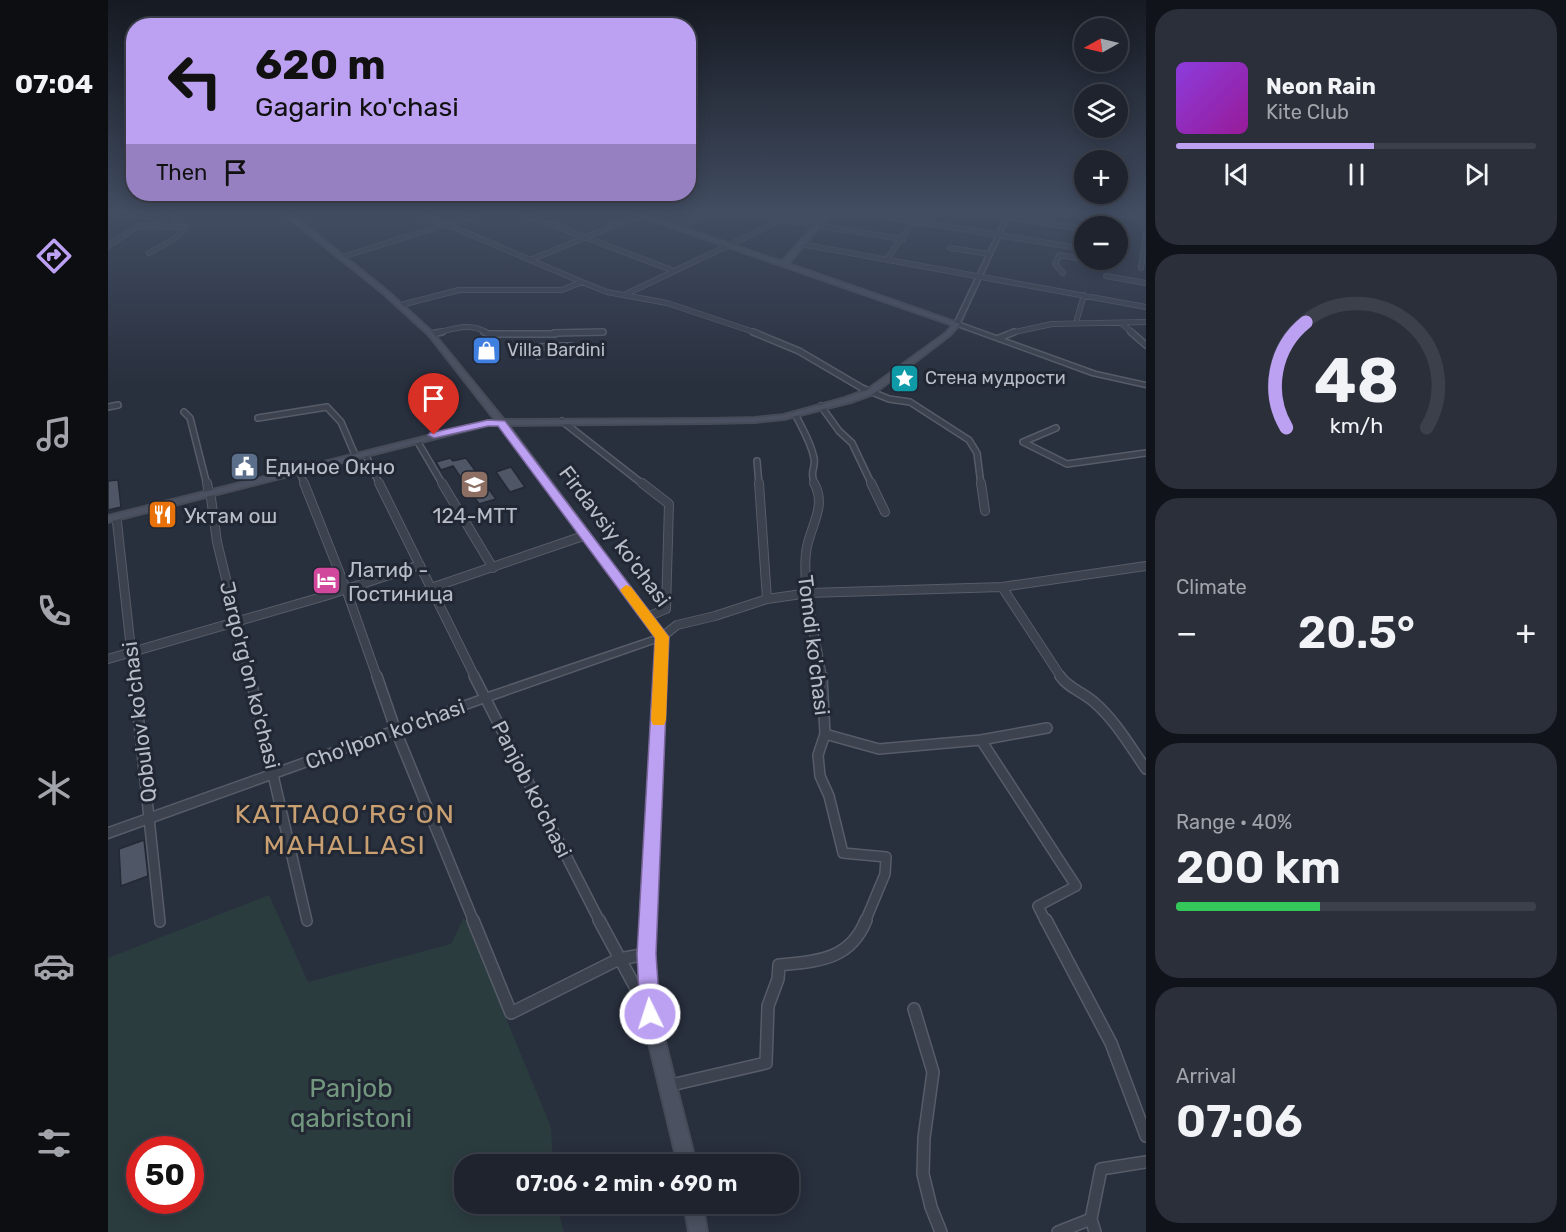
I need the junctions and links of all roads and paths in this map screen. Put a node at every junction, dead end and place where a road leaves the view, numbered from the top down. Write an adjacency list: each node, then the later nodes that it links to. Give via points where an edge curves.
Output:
1 (358, 270): 15 (main road, Firdavsiy ko'chasi)
2 (555, 270): 11 (street)
3 (803, 270): 20 (main road)
4 (950, 270): 9 (street)
5 (983, 270): 9 (street)
6 (1060, 270): 8 (street)
7 (674, 271): 13 (street)
8 (1062, 273)
9 (980, 276): 14 (street); 20 (street)
10 (1106, 276): 12 (street)
11 (582, 282): 13 (street); 15 (street, via 562,290 459,290)
12 (1146, 283)
13 (624, 295): 28 (street, via 667,303 768,337)
14 (1084, 295): 16 (street); 17 (street)
15 (401, 306): 22 (main road, Firdavsiy ko'chasi)
16 (1146, 307)
17 (1077, 319)
18 (1145, 322): 19 (street)
19 (1120, 323): 23 (street, via 1049,324); 24 (street)
20 (957, 324): 23 (street); 28 (main road)
21 (603, 332): 22 (street, via 488,334 468,326)
22 (431, 334): 36 (main road, Firdavsiy ko'chasi)
23 (999, 338): 27 (street, via 1094,374)
24 (1146, 345)
25 (571, 346): 26 (street, via 539,347)
26 (538, 356)
27 (1146, 385)
28 (870, 392): 30 (main road); 45 (street, via 910,402 969,440 977,453)
29 (118, 405): 31 (street)
30 (821, 406): 33 (main road); 46 (street, via 852,443)
31 (108, 407)
32 (184, 412): 44 (street, Jarqo'rg'on ko'chasi, via 190,418)
33 (795, 414): 35 (main road, via 755,420); 55 (street, Tomdi ko'chasi, via 812,445 815,461 811,472 820,493 820,507 807,541 804,568)
34 (258, 418): 40 (street, via 327,406 346,430)
35 (562, 421): 36 (main road); 57 (street, via 669,504 666,609)
36 (502, 423): 38 (main road); 40 (main road); 48 (main road, Firdavsiy ko'chasi)
37 (1056, 428): 39 (street, via 1023,442 1067,464)
38 (419, 444): 41 (main road); 51 (street)
39 (1146, 453)
40 (355, 455): 44 (main road)
41 (367, 458): 43 (main road); 49 (street, Panjob ko'chasi)
42 (757, 461): 56 (street)
43 (301, 475): 44 (main road); 54 (street)
44 (210, 495): 47 (main road); 58 (street, Jarqo'rg'on ko'chasi, via 217,542)
45 (985, 511)
46 (885, 512)
47 (111, 522): 60 (street, Qobulov ko'chasi)
48 (586, 535): 51 (street); 57 (main road, Firdavsiy ko'chasi)
49 (420, 565): 53 (street, Panjob ko'chasi); 54 (street)
50 (1146, 566): 52 (street)
51 (493, 568): 53 (street)
52 (1002, 587): 55 (street); 67 (street, via 1064,682 1093,701 1111,720)
53 (431, 588): 62 (street, Panjob ko'chasi)
54 (346, 589): 58 (street); 64 (street)
55 (808, 593): 56 (street); 65 (street, Tomdi ko'chasi, via 822,677)
56 (767, 599): 59 (street, via 677,625)
57 (646, 617): 59 (main road, Firdavsiy ko'chasi)
58 (238, 622): 60 (street); 68 (street, Jarqo'rg'on ko'chasi)
59 (662, 637): 62 (street, Cho'lpon ko'chasi); 73 (main road, Firdavsiy ko'chasi)
60 (131, 653): 61 (street); 69 (street, Qobulov ko'chasi)
61 (108, 659)
62 (485, 698): 64 (street, Cho'lpon ko'chasi); 74 (street, Panjob ko'chasi)
63 (1047, 728): 66 (street, Tomdi ko'chasi)
64 (396, 731): 68 (street, Cho'lpon ko'chasi); 74 (street, via 511,1012)
65 (825, 734): 66 (street, Tomdi ko'chasi, via 879,749); 77 (street, via 818,755 820,776 830,796 843,853 886,857 886,874 861,932 841,954 779,965 768,1006 766,1063)
66 (981, 740): 78 (street, via 1076,886 1038,906 1111,1042)
67 (1146, 769)
68 (274, 774): 69 (street, Cho'lpon ko'chasi); 71 (street, Jarqo'rg'on ko'chasi)
69 (150, 818): 70 (street, Cho'lpon ko'chasi); 72 (street, Qobulov ko'chasi)
70 (108, 833)
71 (307, 921)
72 (160, 922)
73 (646, 954): 74 (street); 76 (main road, Firdavsiy ko'chasi)
74 (619, 959): 76 (street, Panjob ko'chasi)
75 (914, 1009): 84 (street, via 933,1072 923,1174)
76 (650, 1014): 77 (main road, Firdavsiy ko'chasi)
77 (667, 1086): 79 (main road, Firdavsiy ko'chasi)
78 (1146, 1136)
79 (684, 1154)
80 (1146, 1162): 82 (street, via 1101,1169)
81 (695, 1214): 83 (main road)
82 (1093, 1226): 85 (street)
83 (698, 1232)
84 (940, 1232)
85 (1058, 1232)

